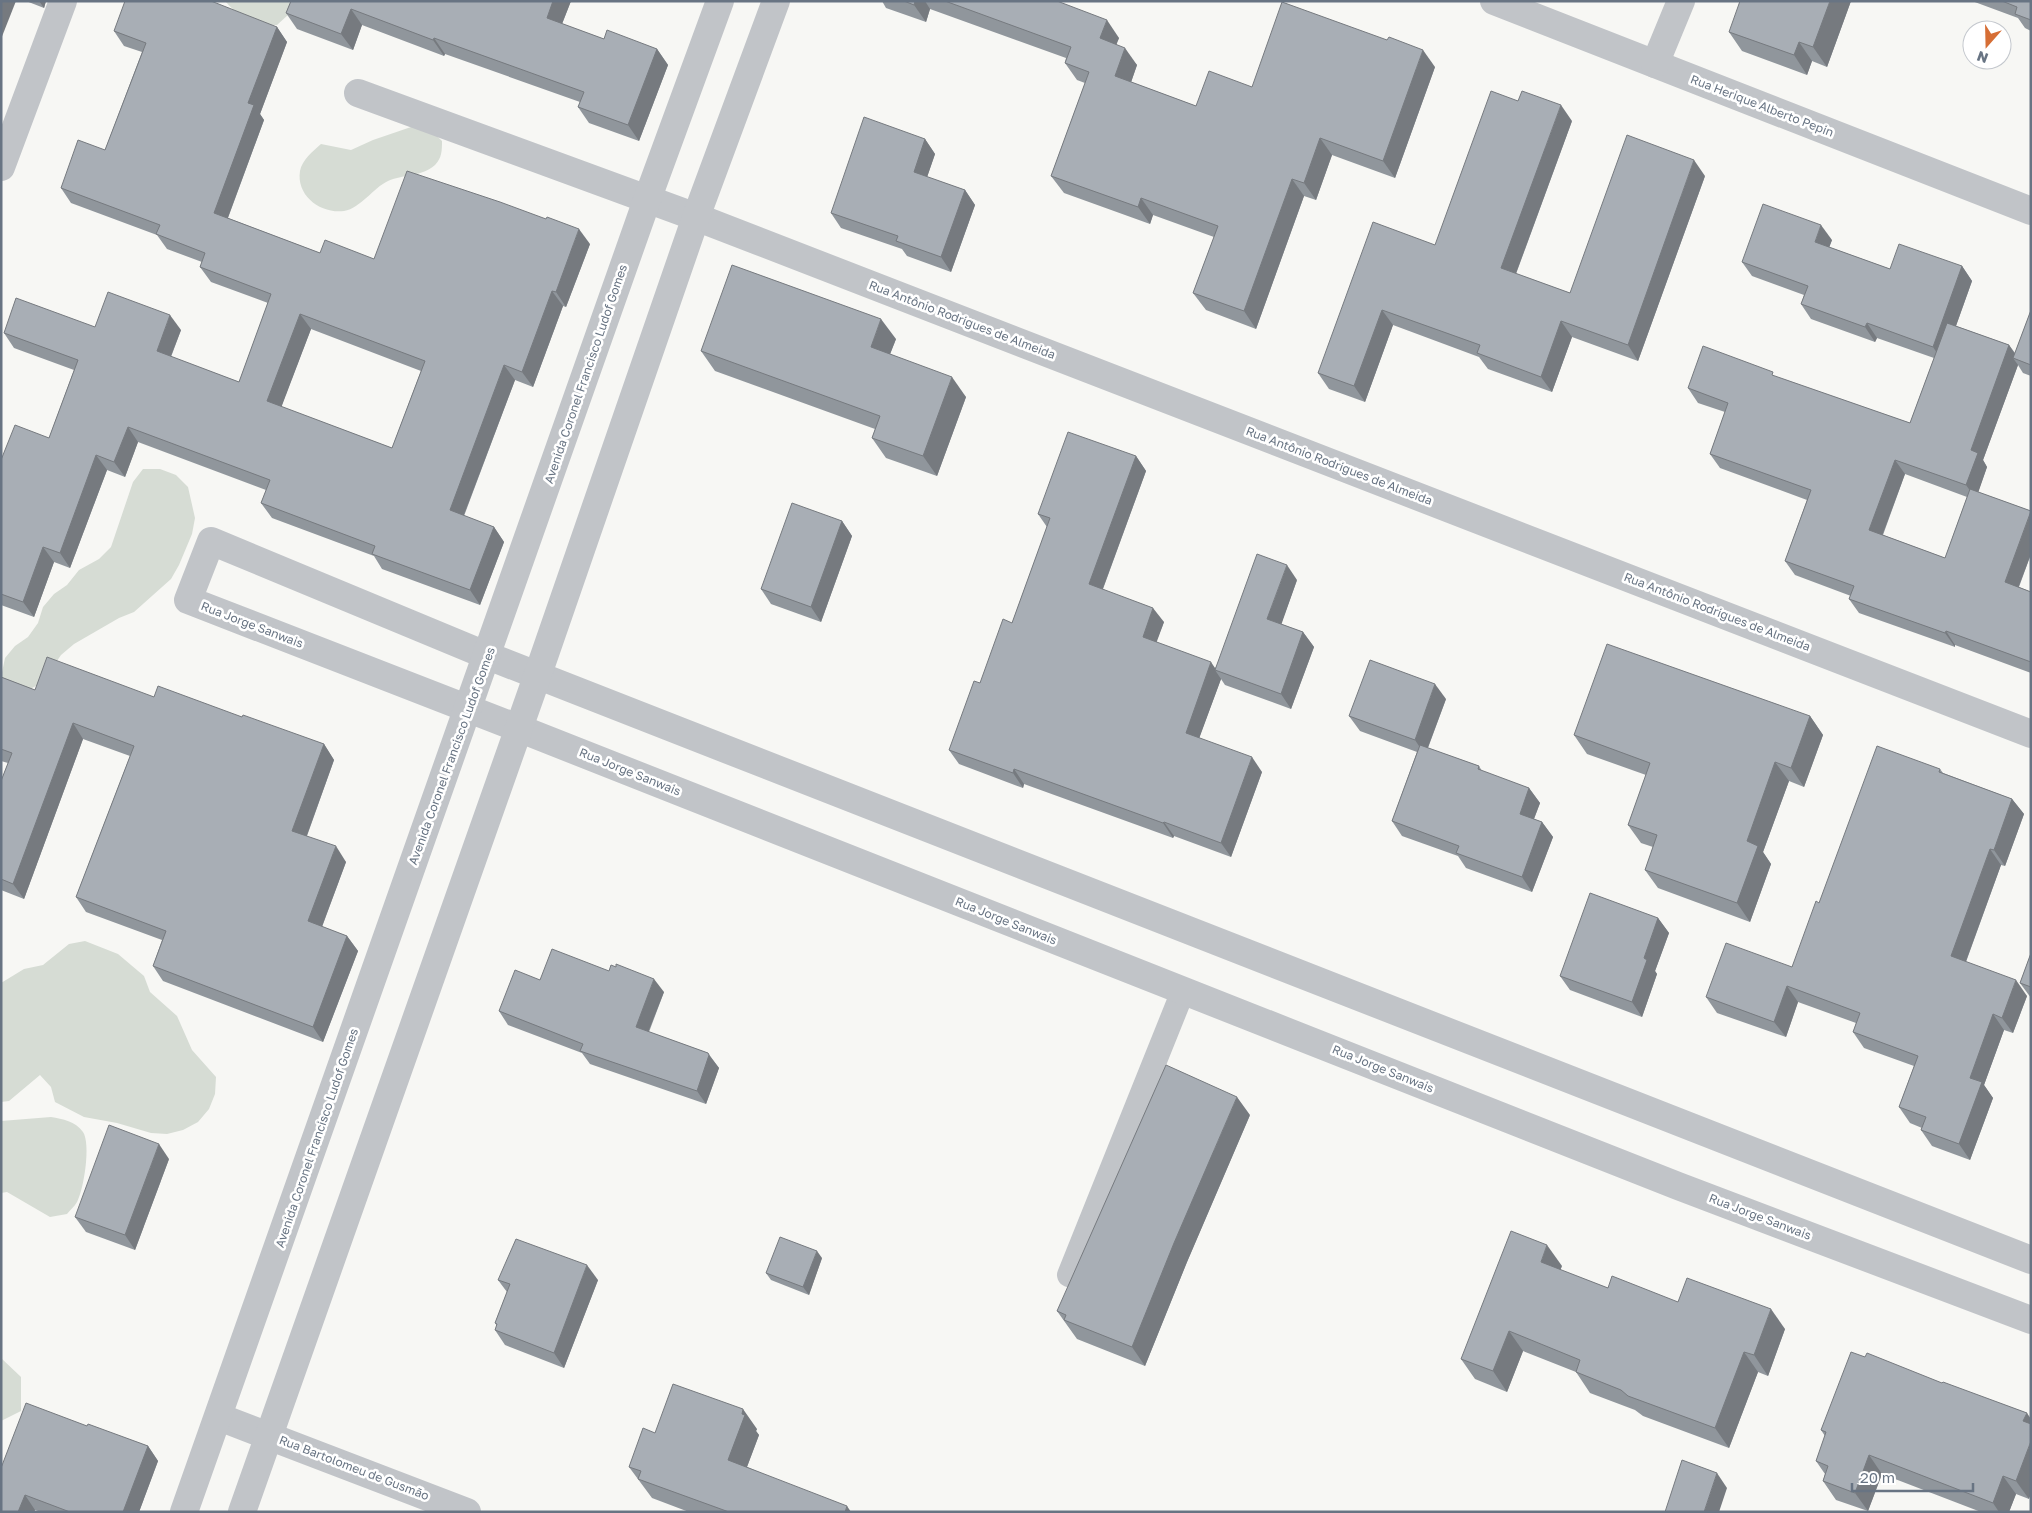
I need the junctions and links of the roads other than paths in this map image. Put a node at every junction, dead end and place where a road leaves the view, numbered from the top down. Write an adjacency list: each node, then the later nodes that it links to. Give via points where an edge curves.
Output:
1 (63, 1): 8 (street)
2 (720, 1): 9 (street, Avenida Coronel Francisco Ludof Gomes)
3 (776, 1): 11 (street)
4 (1494, 1): 6 (street, Rua Herique Alberto Pepin)
5 (1681, 1): 6 (street)
6 (1655, 64): 10 (street, Rua Herique Alberto Pepin)
7 (358, 93): 9 (street, Rua Antônio Rodrigues de Almeida)
8 (1, 167)
9 (647, 200): 11 (street, Rua Antônio Rodrigues de Almeida); 12 (street, Avenida Coronel Francisco Ludof Gomes)
10 (2031, 211)
11 (696, 217): 13 (street); 16 (street, Rua Antônio Rodrigues de Almeida)
12 (488, 656): 13 (street, Rua Jorge Sanwais); 14 (street, Avenida Coronel Francisco Ludof Gomes); 14 (street, Rua Jorge Sanwais, via 211,541 188,600)
13 (538, 674): 15 (street); 18 (street, Rua Jorge Sanwais)
14 (468, 710): 15 (street, Rua Jorge Sanwais); 21 (street, Avenida Coronel Francisco Ludof Gomes)
15 (518, 728): 17 (street, Rua Jorge Sanwais); 22 (street)
16 (2031, 734)
17 (1183, 990): 19 (lane); 20 (street, Rua Jorge Sanwais, via 1678,1186)
18 (2031, 1260)
19 (1070, 1275)
20 (2031, 1320)
21 (219, 1417): 22 (street, Rua Bartolomeu de Gusmão); 23 (street, Avenida Coronel Francisco Ludof Gomes)
22 (269, 1435): 24 (street); 25 (street, Rua Bartolomeu de Gusmão)
23 (184, 1512)
24 (242, 1512)
25 (468, 1512)

